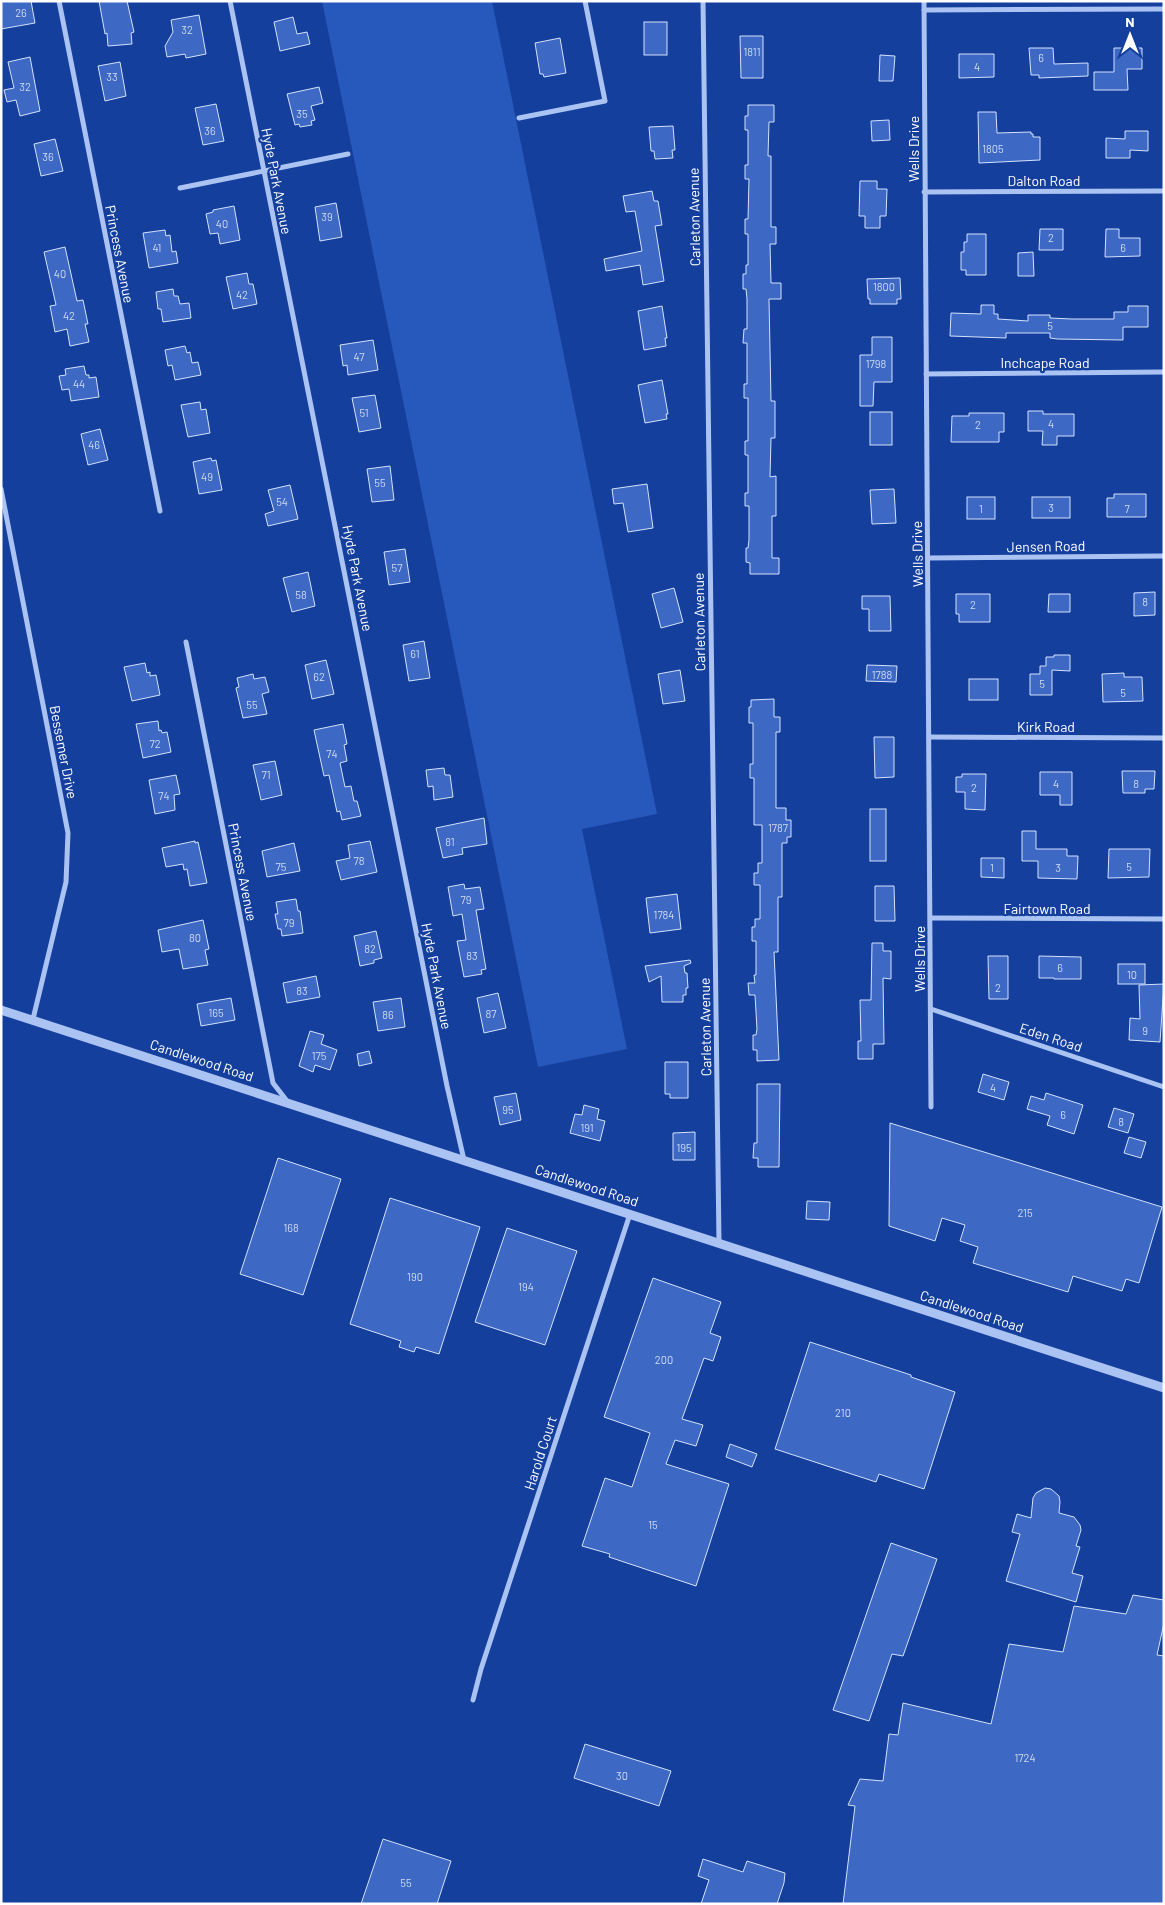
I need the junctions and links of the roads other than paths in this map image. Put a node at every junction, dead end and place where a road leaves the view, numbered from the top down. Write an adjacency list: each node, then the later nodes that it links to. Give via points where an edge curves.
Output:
1 (59, 1): 17 (street, Princess Avenue)
2 (230, 1): 10 (street, Hyde Park Avenue)
3 (585, 1): 8 (street, via 605,101)
4 (703, 1): 33 (street, Carleton Avenue)
5 (924, 1): 7 (street, Wells Drive)
6 (1164, 9): 7 (street)
7 (924, 10): 13 (street, Wells Drive)
8 (519, 118)
9 (348, 154): 10 (street)
10 (263, 171): 11 (street); 31 (street, Hyde Park Avenue)
11 (180, 188)
12 (1164, 191): 13 (street, Dalton Road)
13 (924, 192): 15 (street, Wells Drive)
14 (1164, 372): 15 (street, Inchcape Road)
15 (926, 374): 19 (street, Wells Drive)
16 (1, 489): 27 (street, Bessemer Drive, via 68,832 66,882)
17 (160, 511)
18 (1164, 556): 19 (street, Jensen Road)
19 (928, 558): 21 (street, Wells Drive)
20 (186, 642): 29 (street, Princess Avenue, via 274,1083)
21 (928, 737): 22 (street, Kirk Road); 23 (street, Wells Drive)
22 (1164, 738)
23 (930, 918): 24 (street, Fairtown Road); 25 (street, Wells Drive)
24 (1164, 919)
25 (930, 1009): 28 (street, Eden Road); 30 (street, Wells Drive)
26 (1, 1010): 27 (street, Candlewood Road)
27 (33, 1019): 29 (street, Candlewood Road)
28 (1164, 1087)
29 (288, 1102): 31 (street, Candlewood Road)
30 (930, 1107)
31 (464, 1160): 32 (street, Candlewood Road)
32 (630, 1214): 33 (street, Candlewood Road); 35 (street, Harold Court)
33 (718, 1243): 34 (street, Candlewood Road)
34 (1164, 1388)
35 (473, 1700)

